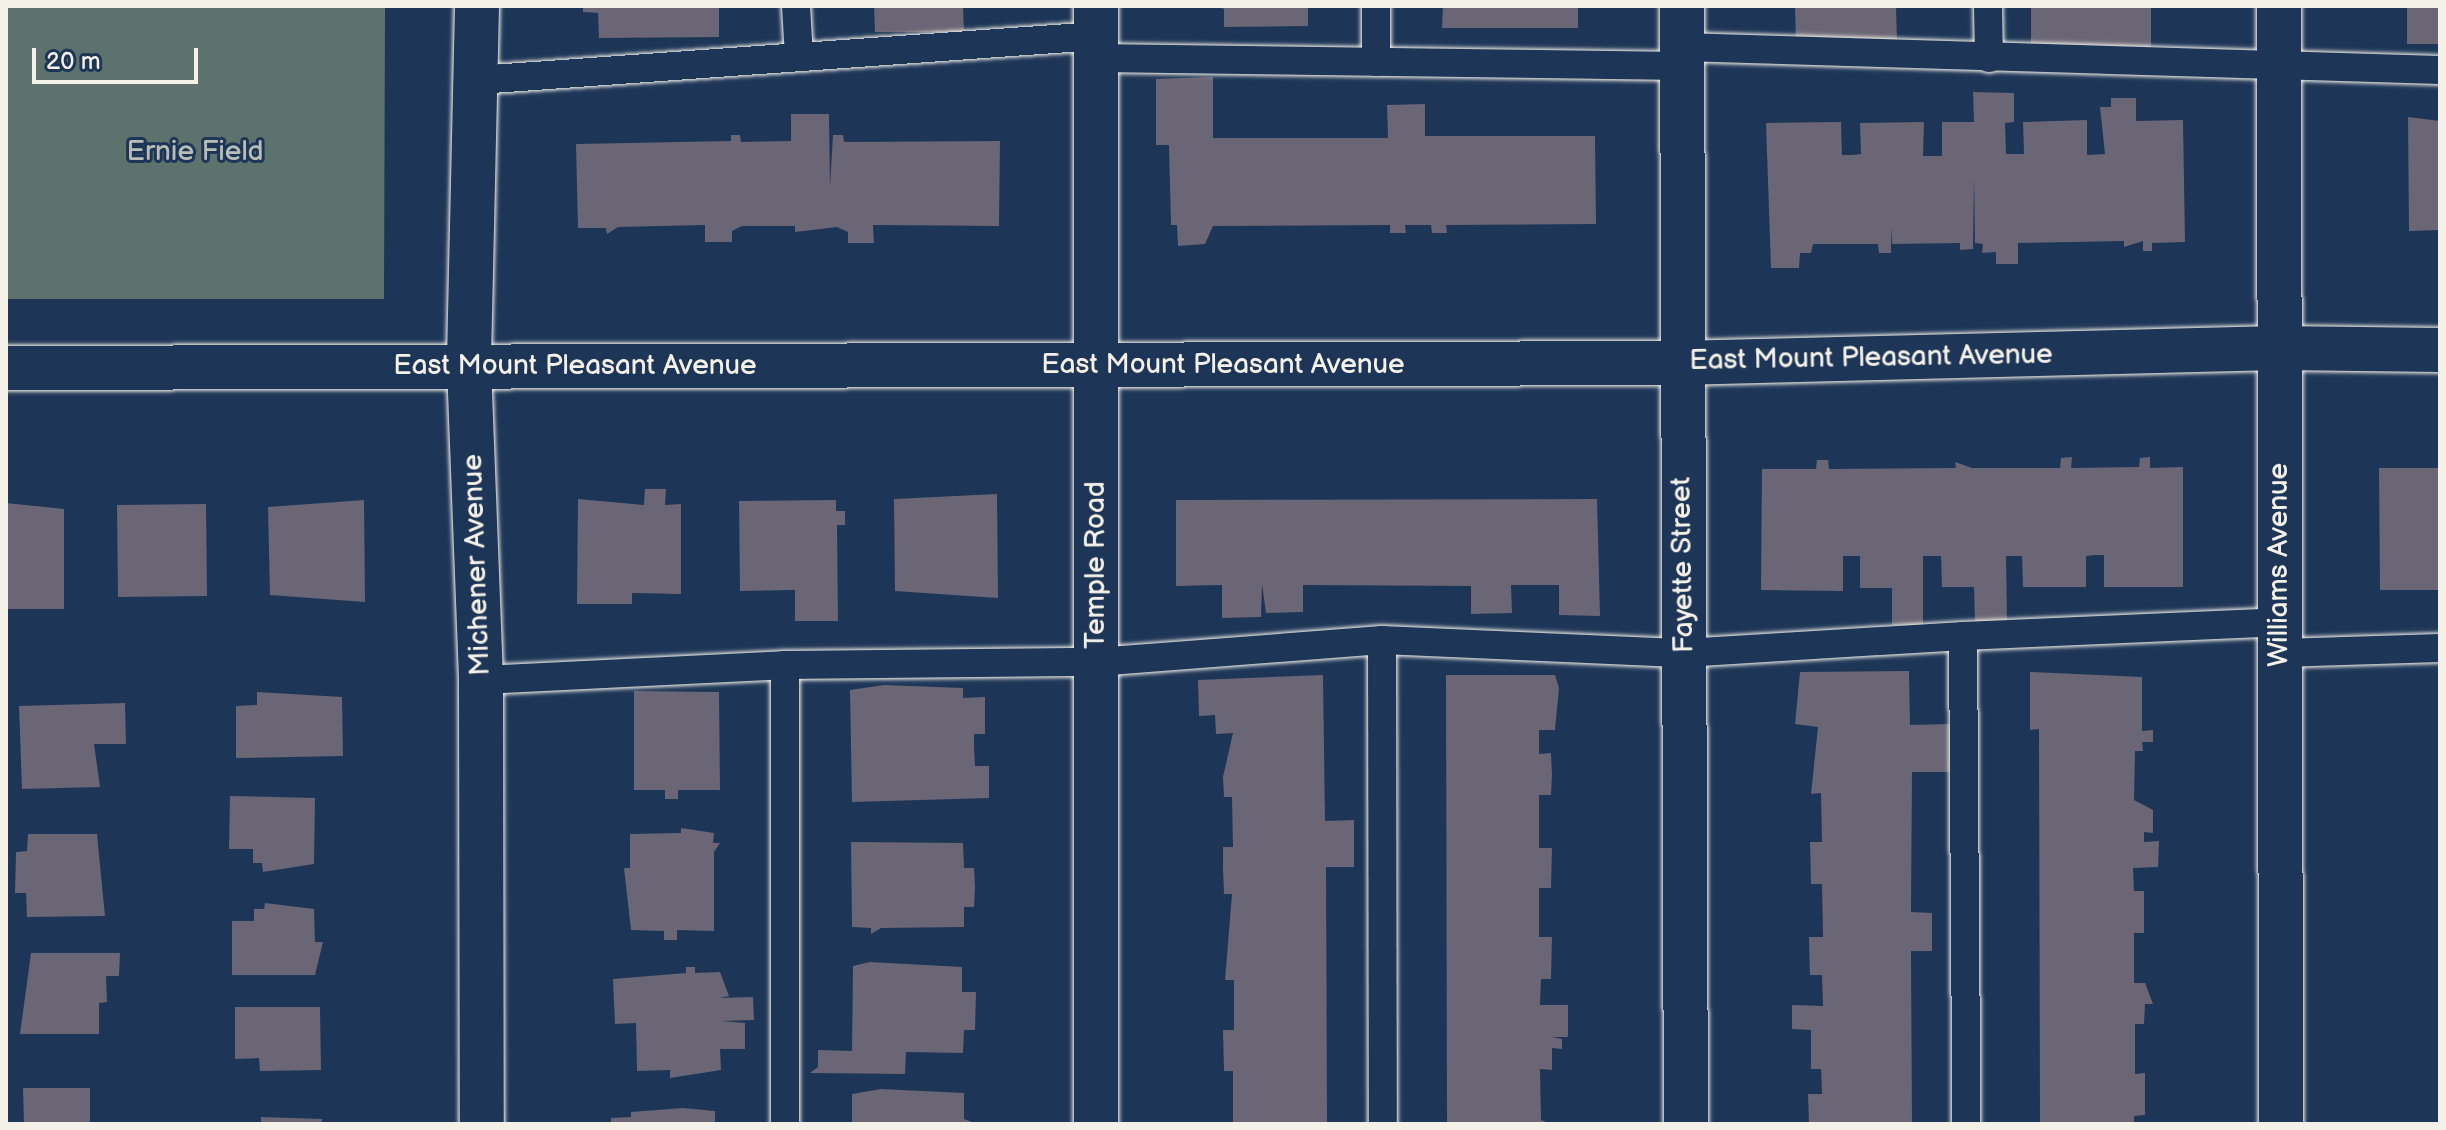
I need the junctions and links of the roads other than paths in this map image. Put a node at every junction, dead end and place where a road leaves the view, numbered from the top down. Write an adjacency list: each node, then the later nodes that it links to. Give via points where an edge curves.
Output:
1 (477, 6): 13 (street, Michener Avenue)
2 (796, 6): 8 (lane)
3 (1376, 6): 10 (lane)
4 (1988, 6): 9 (lane)
5 (2279, 6): 11 (street, Williams Avenue)
6 (1096, 33): 8 (lane); 10 (lane); 17 (street, Temple Road)
7 (1682, 40): 9 (lane); 10 (lane); 16 (street, Fayette Street)
8 (799, 57): 13 (lane)
9 (1989, 58): 11 (lane)
10 (1376, 62)
11 (2279, 68): 12 (lane); 14 (street, Williams Avenue)
12 (2440, 70)
13 (478, 80): 18 (street, Michener Avenue)
14 (2279, 348): 15 (street, East Mount Pleasant Avenue); 16 (street, East Mount Pleasant Avenue); 21 (street, Williams Avenue)
15 (2440, 350)
16 (1679, 363): 17 (street, East Mount Pleasant Avenue); 24 (street, Fayette Street)
17 (1096, 365): 18 (street, East Mount Pleasant Avenue); 25 (street, Temple Road)
18 (469, 366): 19 (street, East Mount Pleasant Avenue); 27 (street, Michener Avenue)
19 (6, 368)
20 (1963, 636): 21 (lane); 24 (lane); 33 (lane)
21 (2279, 637): 23 (lane); 34 (street, Williams Avenue)
22 (1382, 640): 24 (lane); 25 (lane); 31 (lane)
23 (2440, 648)
24 (1684, 653): 32 (street, Fayette Street)
25 (1096, 662): 26 (lane); 30 (street, Temple Road)
26 (785, 665): 27 (lane); 29 (lane)
27 (481, 680): 28 (street, Michener Avenue)
28 (482, 1124)
29 (785, 1124)
30 (1096, 1124)
31 (1383, 1124)
32 (1686, 1124)
33 (1966, 1124)
34 (2281, 1124)

